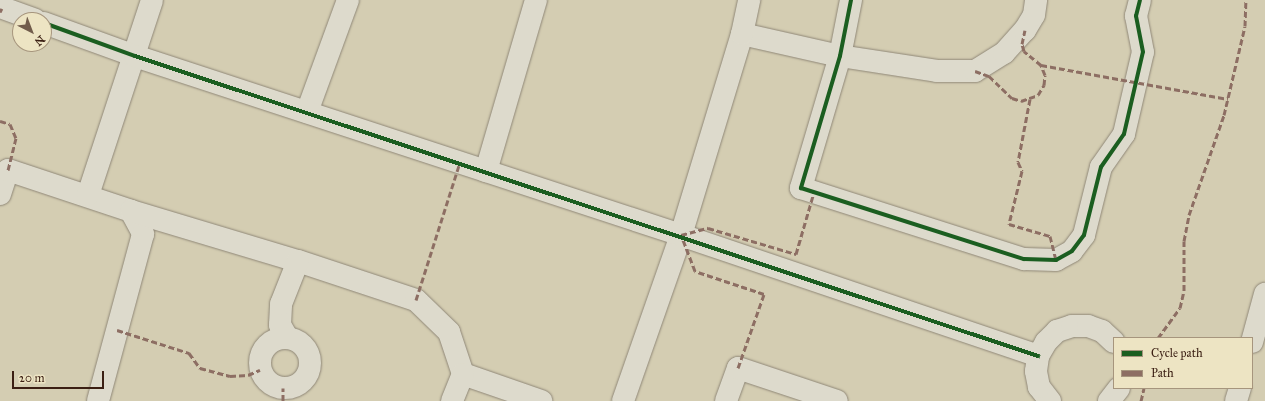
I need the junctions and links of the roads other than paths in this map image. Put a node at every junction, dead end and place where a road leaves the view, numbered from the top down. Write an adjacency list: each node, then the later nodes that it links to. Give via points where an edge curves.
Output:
1 (152, 0): 12 (street)
2 (348, 0): 14 (street)
3 (536, 0): 15 (street)
4 (750, 0): 11 (street)
5 (851, 0): 13 (street)
6 (1036, 0): 13 (street, via 1034,15 1025,30 1004,53 975,71 938,71)
7 (1140, 0): 13 (street, via 1136,16 1143,52 1124,134 1101,166 1084,235 1072,251 1056,260 1024,259 801,188)
8 (0, 7): 9 (street)
9 (13, 12)
10 (52, 26): 12 (street)
11 (742, 34): 13 (street); 19 (street)
12 (135, 56): 14 (street); 17 (street)
13 (840, 56)
14 (307, 112): 15 (street)
15 (486, 171): 19 (street)
16 (0, 194): 17 (street, via 8,170)
17 (88, 195): 18 (street)
18 (131, 211): 20 (street); 30 (street, via 143,234)
19 (681, 235): 25 (street); 33 (street)
20 (298, 261): 22 (street, via 281,304 280,325); 26 (street, via 416,300 449,332)
21 (1265, 294): 23 (street)
22 (287, 337)
23 (1253, 338)
24 (1113, 341): 25 (street, via 1102,332 1088,326 1072,326 1057,332 1046,342)
25 (1038, 356): 29 (street, via 1036,371 1039,387)
26 (463, 374): 31 (street); 32 (street)
27 (1118, 389): 36 (street)
28 (1240, 389): 37 (street)
29 (1048, 400)
30 (98, 401)
31 (452, 401)
32 (541, 401)
33 (623, 401)
34 (726, 401): 35 (street, via 738,368)
35 (837, 401)
36 (1109, 401)
37 (1236, 401)

